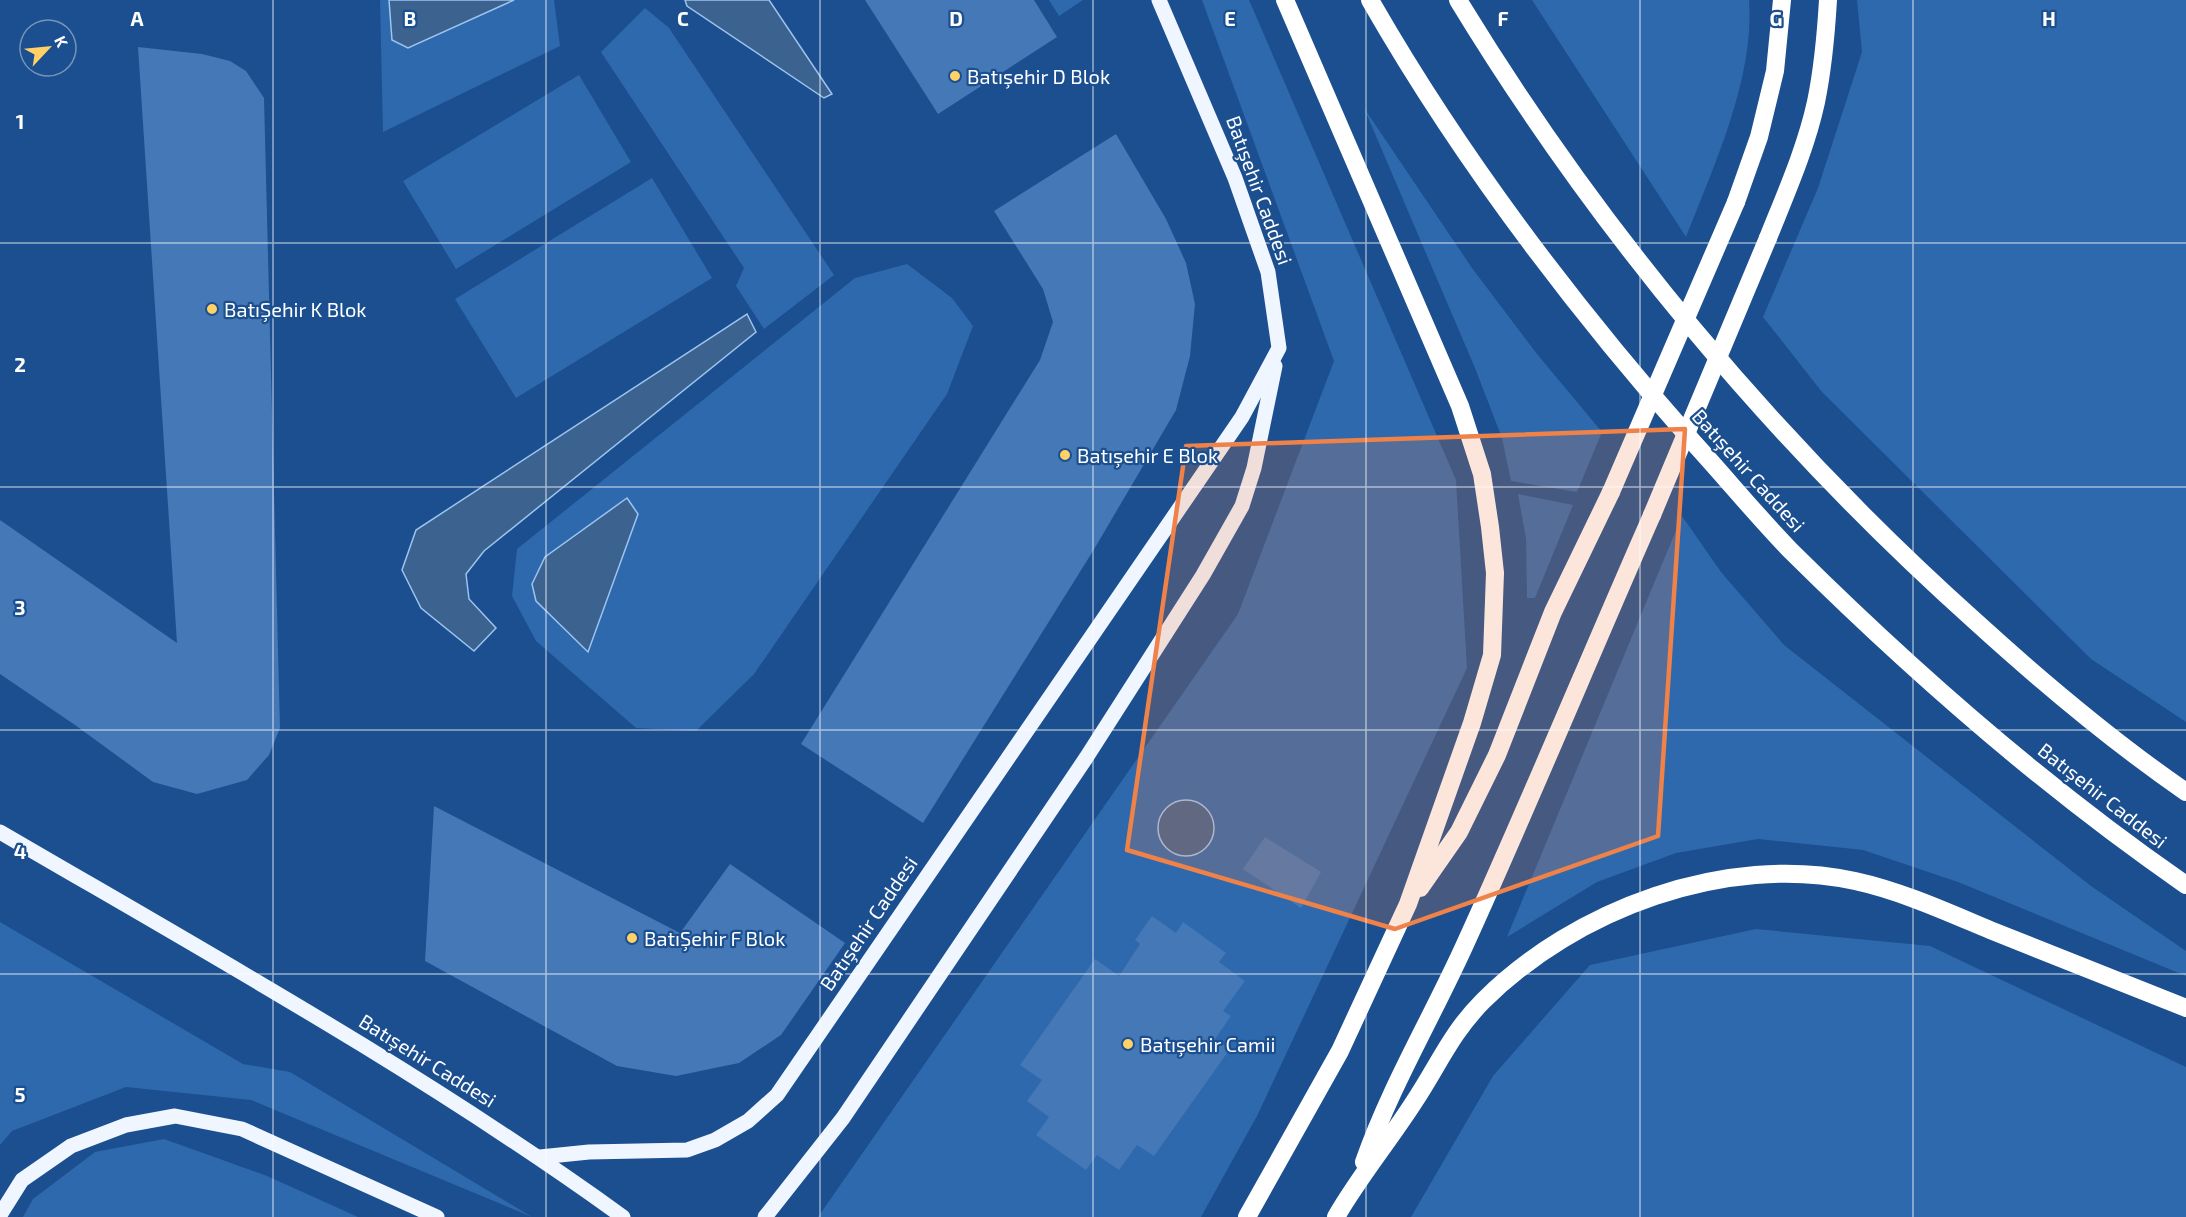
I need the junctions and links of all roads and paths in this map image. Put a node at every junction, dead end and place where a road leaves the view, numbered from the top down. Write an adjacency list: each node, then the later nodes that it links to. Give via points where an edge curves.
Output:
1 (1160, 0): 9 (main road, Batışehir Caddesi, via 1235,178 1268,272)
2 (1285, 0): 13 (highway, via 1460,406 1482,474 1490,527 1495,573 1491,656 1472,723)
3 (1370, 0): 12 (highway, Batışehir Caddesi, via 1402,55 1540,259 1624,363 1789,549 2004,746 2081,809)
4 (1458, 0): 8 (highway)
5 (1468, 0): 8 (highway)
6 (1782, 0): 13 (highway, bridge, via 1775,71 1759,137 1736,202 1611,492 1553,612 1497,755 1459,832)
7 (1828, 0): 16 (highway, bridge, via 1816,102 1768,238 1451,976 1375,1131)
8 (1495, 60): 10 (highway, via 1585,192 1651,275 1735,378 1846,499 2017,660)
9 (1279, 348): 15 (main road, Batışehir Caddesi, via 1242,417 1165,534 777,1095 748,1121 687,1150); 20 (main road, via 1242,507 1203,575 1086,758 843,1118)
10 (2186, 792)
11 (0, 832): 15 (main road, Batışehir Caddesi, via 394,1063)
12 (2186, 885)
13 (1408, 904): 21 (highway, via 1340,1051)
14 (2186, 1008): 16 (highway, via 1955,915 1854,881 1788,875 1692,883 1635,901 1573,934 1521,968 1483,1000 1450,1040 1415,1101)
15 (540, 1157): 19 (main road)
16 (1357, 1181): 22 (highway)
17 (0, 1215): 18 (main road, via 22,1180 71,1146 126,1125 175,1116 242,1129)
18 (436, 1217)
19 (623, 1217)
20 (765, 1217)
21 (1247, 1217)
22 (1336, 1217)

